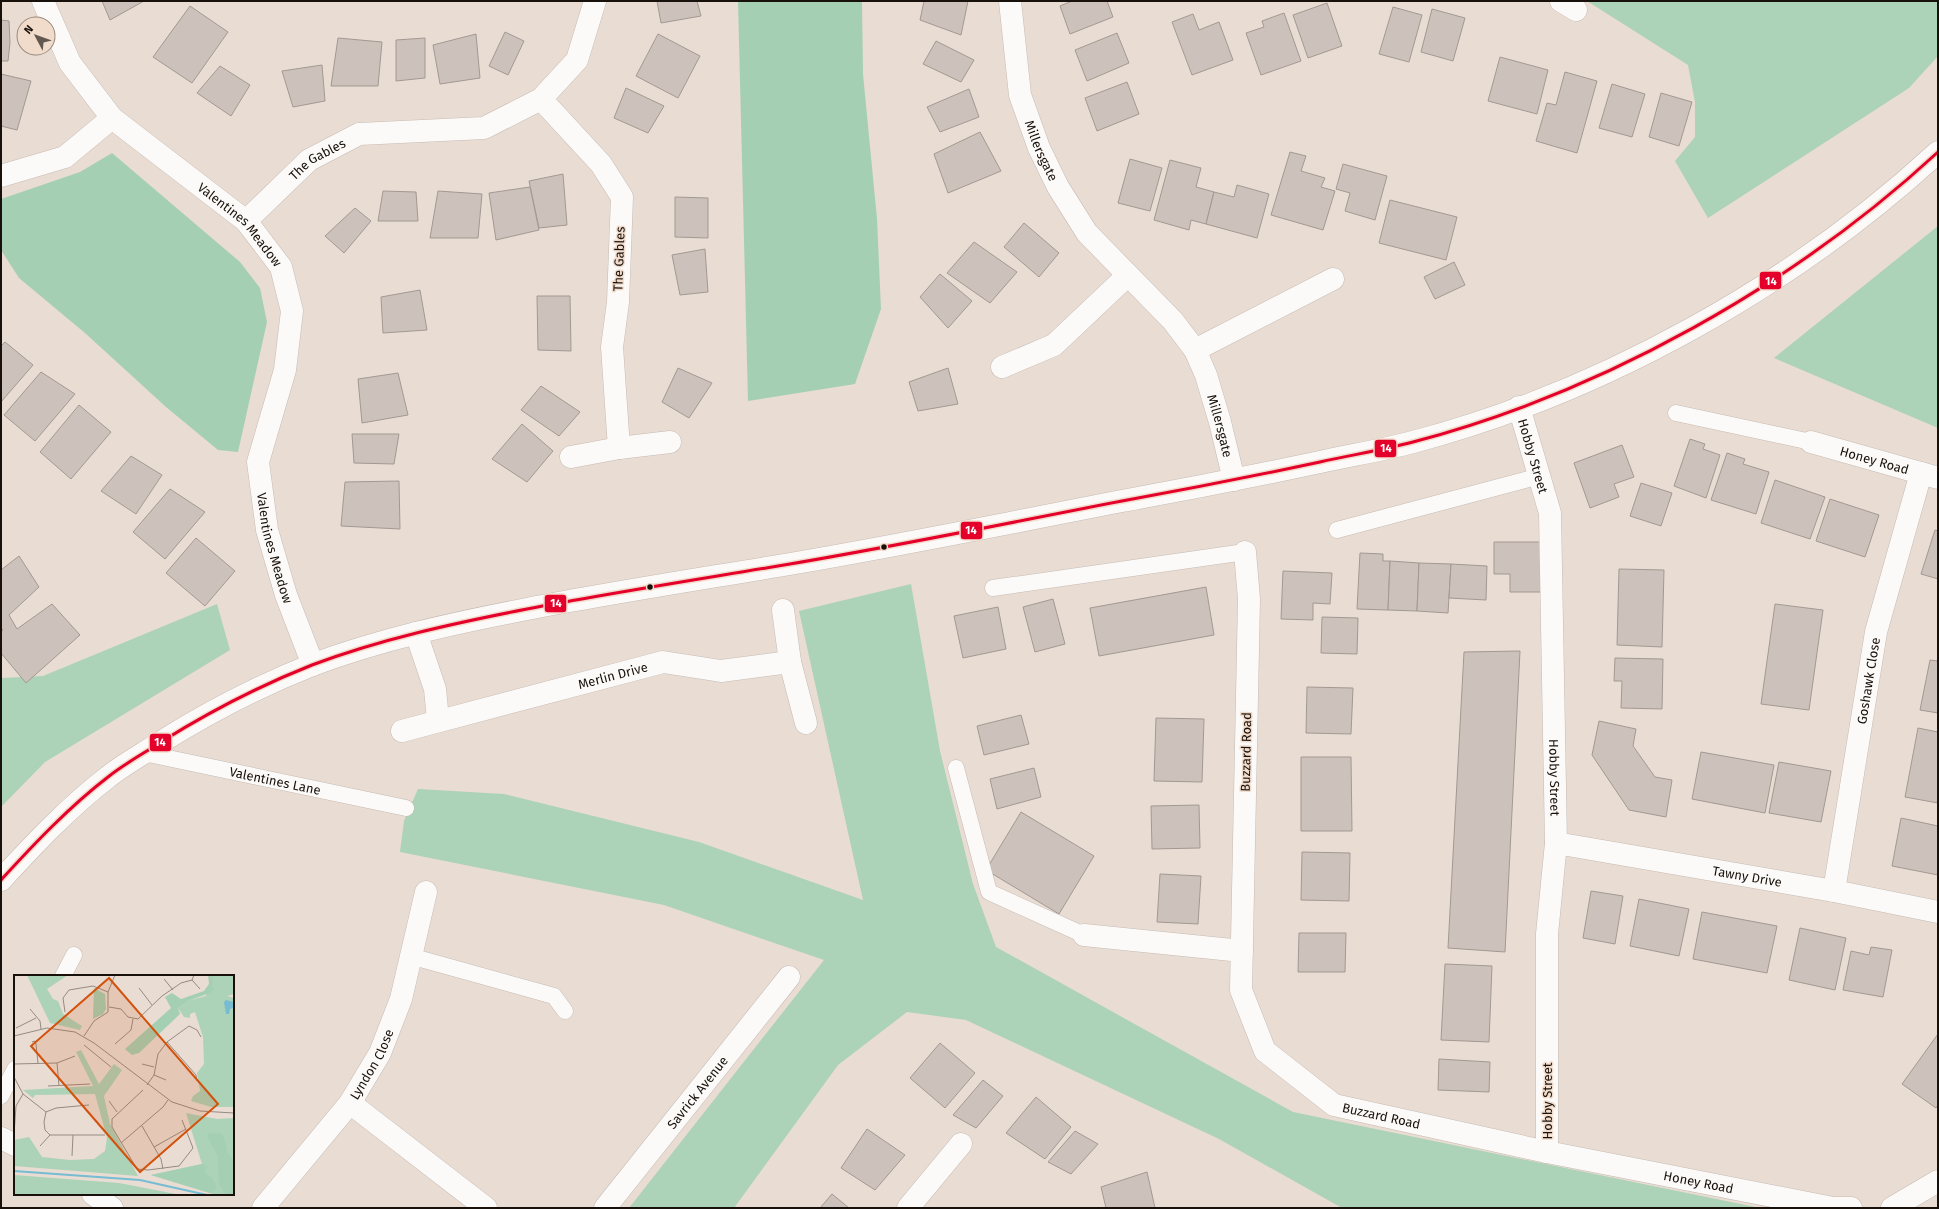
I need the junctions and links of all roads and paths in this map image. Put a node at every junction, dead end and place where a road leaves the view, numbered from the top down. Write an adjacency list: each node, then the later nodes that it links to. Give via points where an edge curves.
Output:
1 (43, 1): 5 (street, Valentines Meadow, via 70,63)
2 (595, 1): 4 (street, The Gables, via 577,60)
3 (1010, 1): 9 (street, Millersgate, via 1020,95 1039,148 1058,187 1086,233)
4 (542, 99): 8 (street, The Gables, via 484,128 359,134 309,160); 17 (street, The Gables, via 601,164 622,197 618,302 612,347)
5 (112, 118): 7 (street, via 65,157); 8 (street, Valentines Meadow)
6 (1938, 152): 13 (street, via 1870,210 1805,257 1731,305 1658,347 1573,386)
7 (1, 176)
8 (246, 221): 28 (street, Valentines Meadow, via 282,267 292,311 285,370 258,462 266,530 286,595)
9 (1127, 276): 11 (street, Millersgate, via 1173,322); 12 (street, via 1054,345)
10 (1333, 279): 11 (street)
11 (1195, 350): 21 (street, Millersgate, via 1206,375)
12 (1002, 367)
13 (1519, 407): 19 (street, Hobby Street); 21 (street, via 1410,443)
14 (1676, 413): 16 (lane)
15 (670, 442): 17 (street)
16 (1811, 442): 20 (street, Honey Road)
17 (619, 448): 18 (street)
18 (571, 457)
19 (1540, 476): 22 (lane); 35 (street, Hobby Street, via 1550,513)
20 (1930, 476): 37 (street, Goshawk Close, via 1876,632)
21 (1234, 480): 26 (street, via 836,556 554,604 454,623)
22 (1336, 530)
23 (1245, 552): 24 (lane); 41 (street, Buzzard Road, via 1250,599)
24 (993, 588)
25 (783, 610): 27 (street)
26 (416, 634): 28 (street); 29 (street, via 435,689)
27 (790, 662): 29 (street, Merlin Drive, via 721,671 663,662); 30 (street)
28 (313, 665): 32 (street, via 209,713)
29 (438, 720): 31 (street, Merlin Drive)
30 (806, 723)
31 (402, 731)
32 (144, 753): 34 (lane, Valentines Lane); 36 (street, via 109,776 64,814)
33 (956, 768): 40 (lane, via 989,892)
34 (406, 808)
35 (1556, 842): 37 (street, Tawny Drive); 53 (street, Hobby Street, via 1547,934)
36 (1, 880)
37 (1834, 891): 39 (street, Tawny Drive)
38 (426, 892): 43 (street, Lyndon Close)
39 (1938, 912)
40 (1084, 935): 41 (street)
41 (1242, 951): 53 (street, Buzzard Road, via 1241,990 1265,1052 1334,1105)
42 (74, 955): 44 (lane)
43 (410, 956): 46 (lane, via 554,996); 49 (street, Lyndon Close, via 401,999 380,1053)
44 (64, 975)
45 (789, 977): 59 (street, Savrick Avenue)
46 (565, 1012)
47 (14, 1071): 48 (lane)
48 (1, 1096)
49 (350, 1103): 57 (street, Lyndon Close); 58 (street)
50 (1, 1138): 51 (street)
51 (14, 1144)
52 (961, 1144): 60 (street)
53 (1547, 1152): 61 (street, Honey Road, via 1833,1208)
54 (1938, 1181): 62 (street)
55 (94, 1195): 56 (street)
56 (112, 1208)
57 (263, 1208)
58 (486, 1208)
59 (605, 1208)
60 (908, 1208)
61 (1851, 1208)
62 (1892, 1208)

